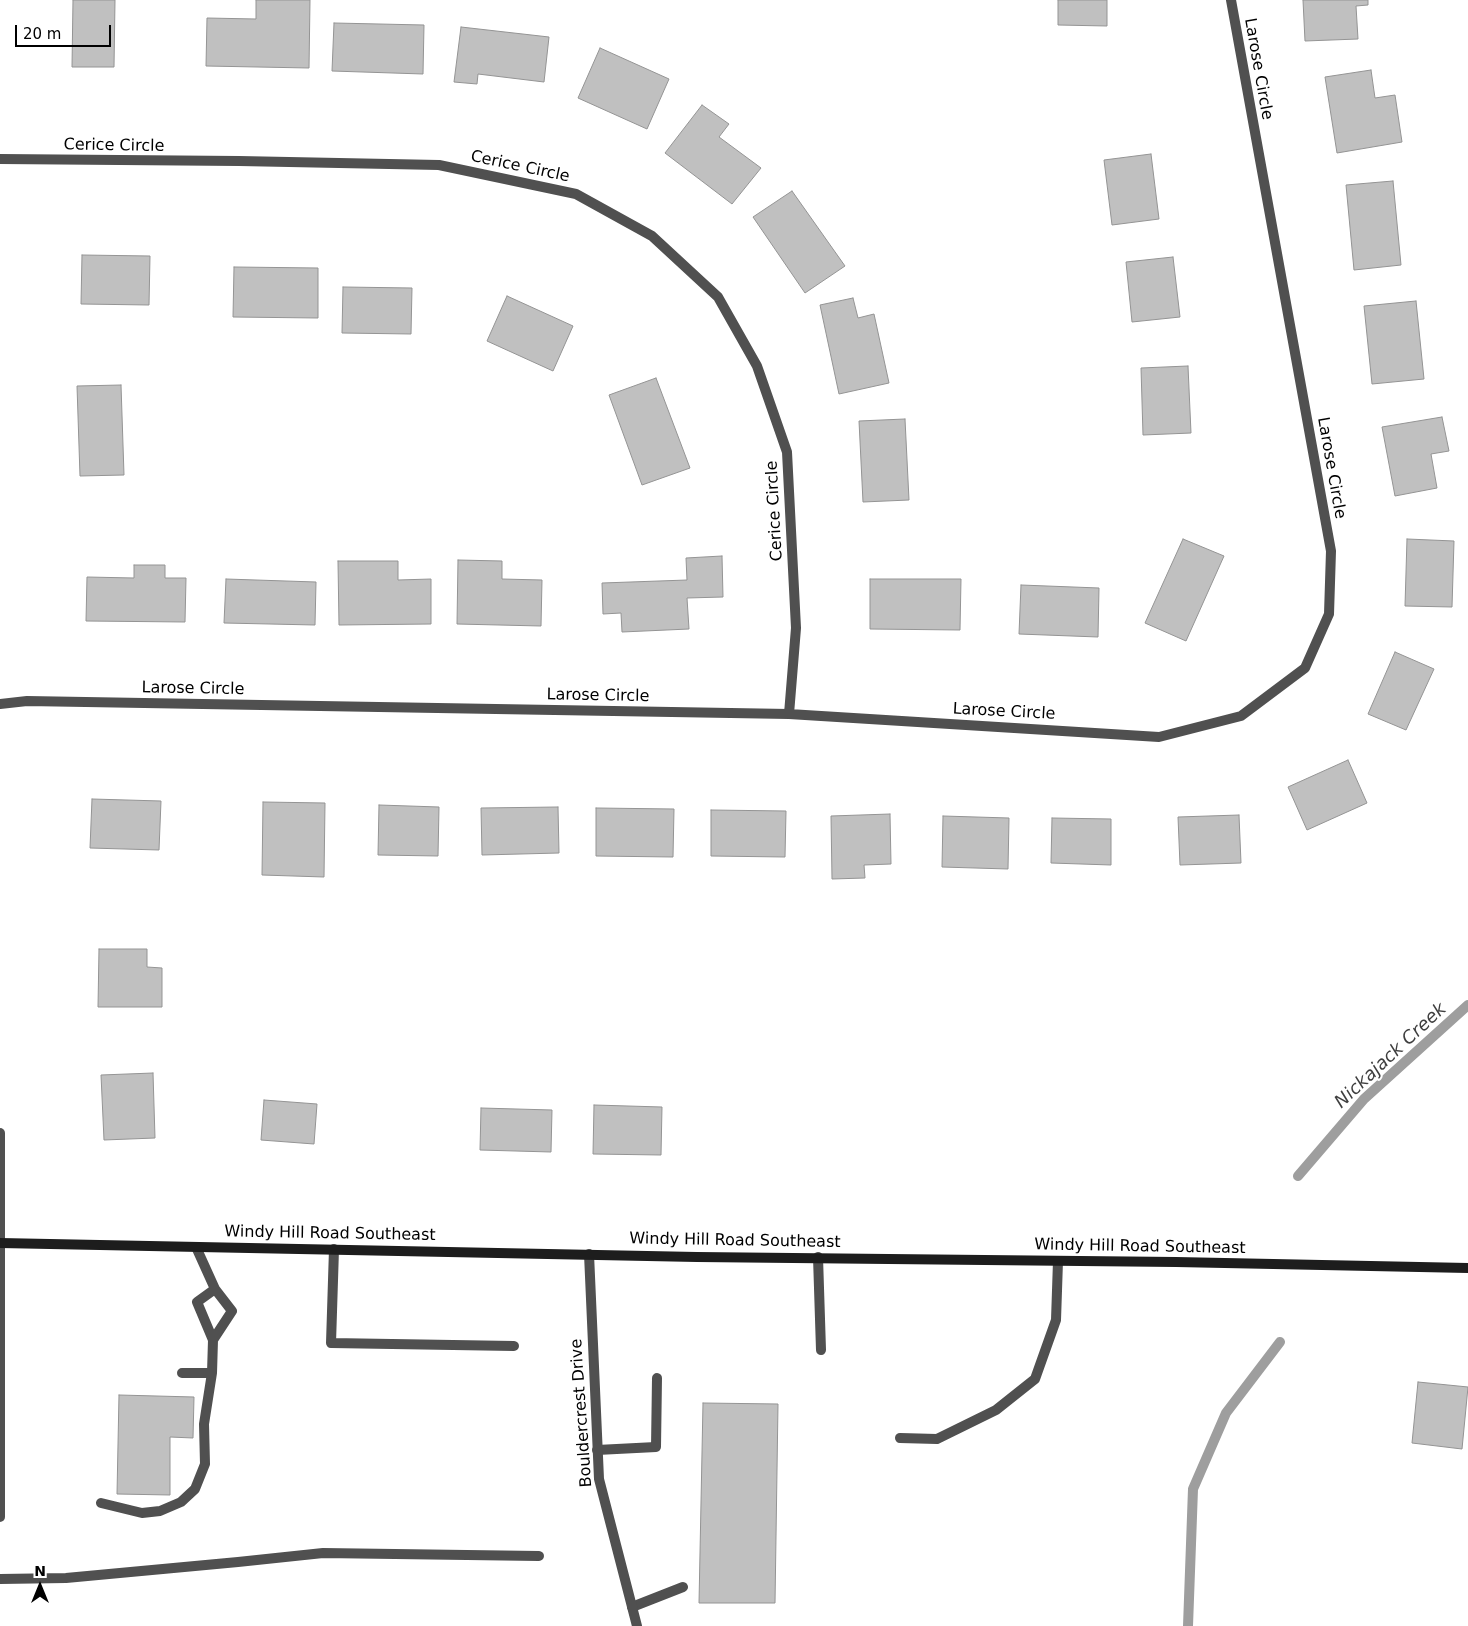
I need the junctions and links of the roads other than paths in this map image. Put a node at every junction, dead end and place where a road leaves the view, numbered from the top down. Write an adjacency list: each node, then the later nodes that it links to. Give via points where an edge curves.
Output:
1 (1230, 0): 4 (street, Larose Circle, via 1331,551 1329,614 1305,668 1241,716 1159,736)
2 (0, 159): 4 (street, Cerice Circle, via 439,165 576,194 652,236 718,297 757,366 787,452 796,628)
3 (0, 704): 4 (street, Larose Circle, via 28,701)
4 (789, 714)
5 (0, 1133): 6 (street)
6 (1, 1243): 7 (main road, Windy Hill Road Southeast); 23 (street)
7 (196, 1247): 8 (main road, Windy Hill Road Southeast); 13 (street)
8 (334, 1249): 9 (main road, Windy Hill Road Southeast); 15 (street, via 331,1344)
9 (589, 1254): 10 (main road, Windy Hill Road Southeast); 21 (street, Bouldercrest Drive)
10 (818, 1257): 11 (main road, Windy Hill Road Southeast); 16 (street)
11 (1058, 1261): 12 (main road, Windy Hill Road Southeast); 20 (street, via 1056,1320 1035,1379 996,1410 937,1439)
12 (1468, 1268)
13 (216, 1289): 14 (street, via 232,1311); 14 (street, via 197,1302)
14 (213, 1340): 18 (street)
15 (514, 1346)
16 (821, 1350)
17 (182, 1373): 18 (street)
18 (212, 1373): 22 (street, via 204,1424 205,1464 195,1489 181,1502 160,1511 142,1513)
19 (657, 1378): 21 (street, via 656,1446)
20 (900, 1438)
21 (597, 1450): 27 (street, Bouldercrest Drive, via 599,1479)
22 (101, 1503)
23 (0, 1517)
24 (539, 1556): 25 (street, via 323,1553 66,1578)
25 (0, 1579)
26 (683, 1587): 27 (street)
27 (632, 1607): 28 (street, Bouldercrest Drive)
28 (637, 1626)

